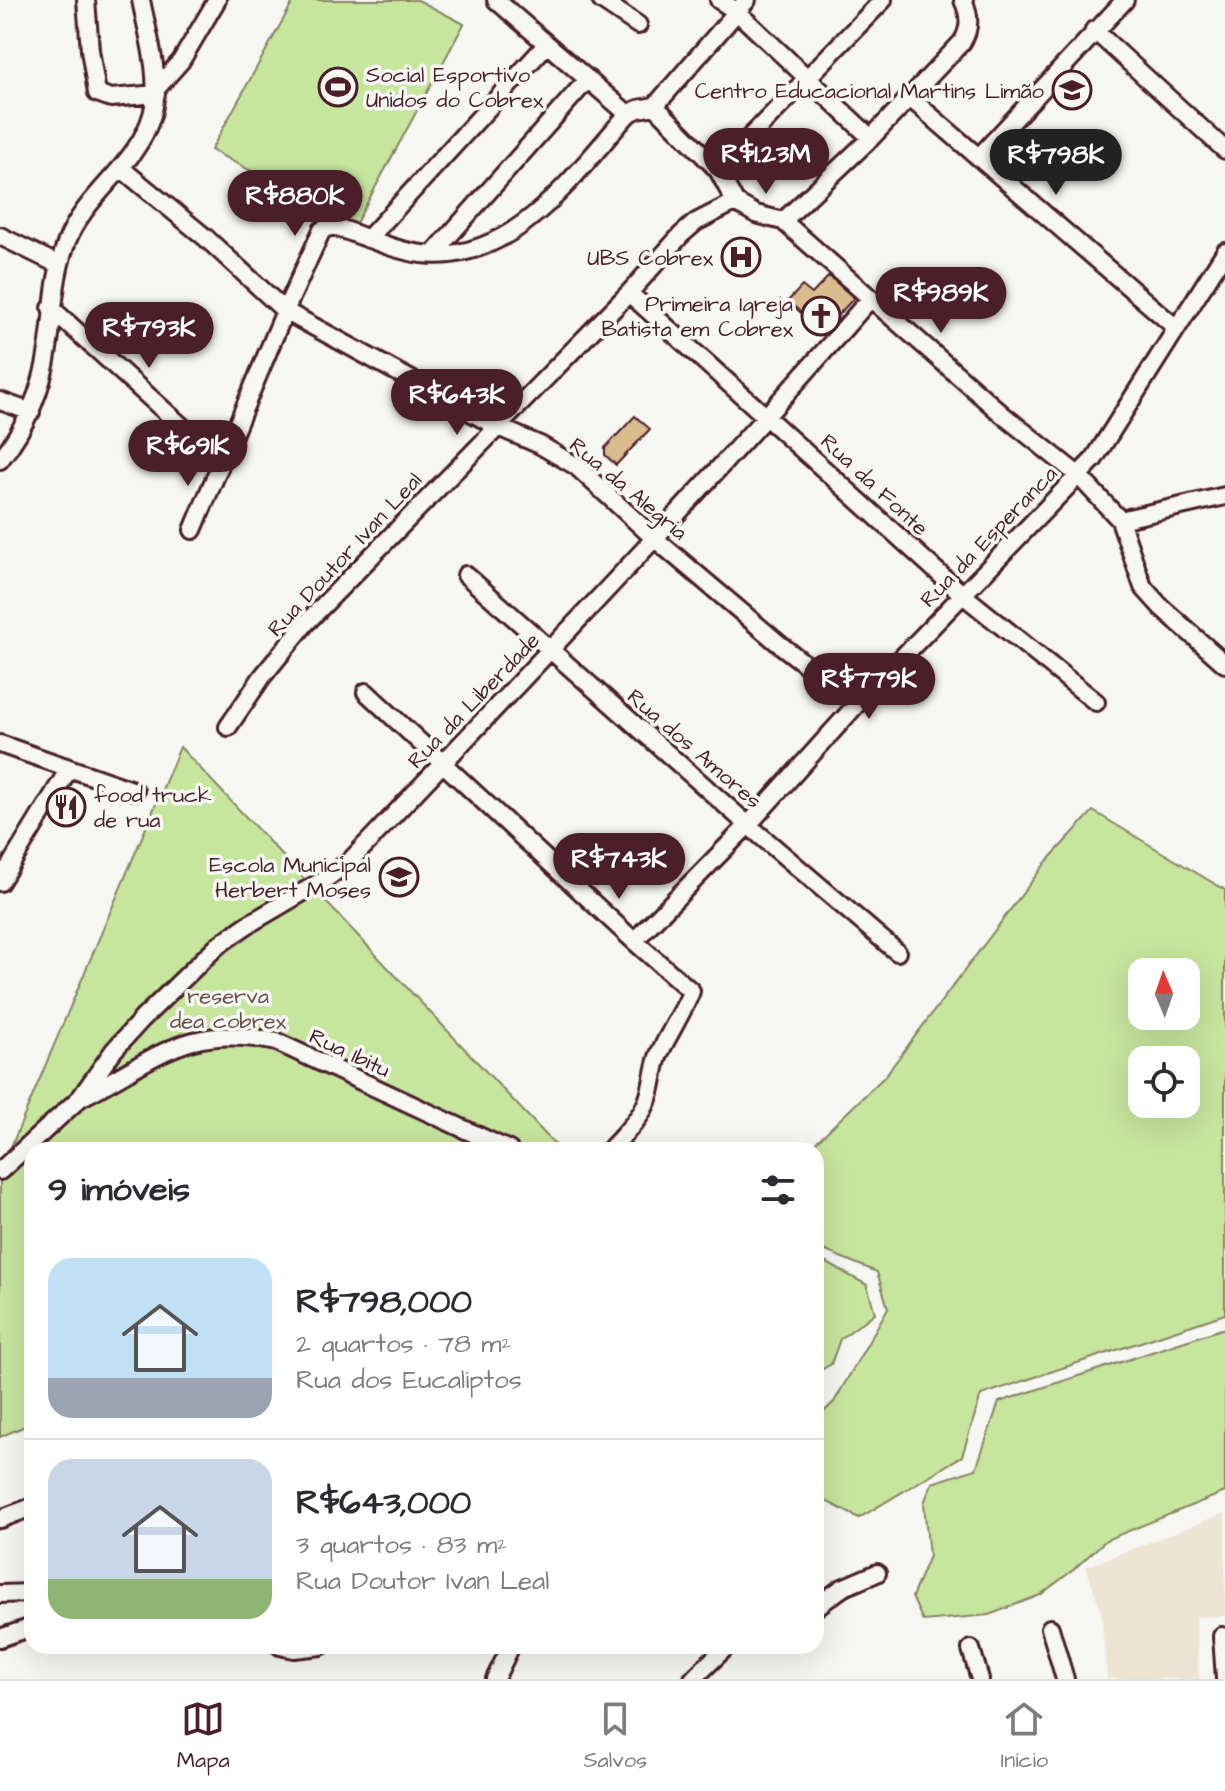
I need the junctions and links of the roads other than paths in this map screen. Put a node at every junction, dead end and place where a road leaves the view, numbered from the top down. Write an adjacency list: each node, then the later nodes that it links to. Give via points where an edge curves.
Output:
1 (86, 0): 16 (street, via 97,93 111,98)
2 (141, 0): 16 (street)
3 (217, 0): 16 (street, via 181,61)
4 (496, 0): 13 (street)
5 (601, 0): 11 (street)
6 (719, 0): 10 (street)
7 (883, 0): 14 (street)
8 (963, 0): 17 (street, via 968,32)
9 (1125, 0): 12 (street)
10 (741, 6): 14 (street); 18 (street)
11 (638, 25)
12 (1094, 30): 21 (street); 22 (street)
13 (547, 44): 15 (street); 28 (street)
14 (807, 77): 20 (street); 24 (street)
15 (588, 79): 19 (street); 30 (street)
16 (156, 91): 23 (street, via 145,134)
17 (910, 98): 20 (street); 22 (street)
18 (655, 106): 19 (street); 24 (street)
19 (628, 114): 30 (street, via 553,198 515,230 487,246 455,255)
20 (871, 138): 26 (street)
21 (1225, 150)
22 (979, 157): 36 (street)
23 (122, 169): 31 (street, via 83,214); 35 (street, Rua da Alegria)
24 (718, 170): 25 (street)
25 (735, 202): 26 (street); 32 (street, Rua Doutor Ivan Leal, via 689,228)
26 (783, 221): 33 (street)
27 (0, 236): 31 (street)
28 (368, 239): 30 (street); 35 (street, via 333,226 322,230)
29 (1225, 252): 36 (street, Rua da Esperanca)
30 (433, 254)
31 (59, 265): 34 (street)
32 (629, 293): 39 (street, Rua da Fonte); 40 (street, Rua Doutor Ivan Leal)
33 (870, 299): 39 (street, Rua da Liberdade); 43 (street)
34 (51, 308): 38 (street, via 47,358); 42 (street)
35 (285, 311): 40 (street, Rua da Alegria); 42 (street)
36 (1175, 327): 43 (street, Rua da Esperanca, via 1108,439)
37 (0, 401): 38 (street)
38 (31, 412): 41 (street)
39 (768, 416): 47 (street, Rua da Liberdade); 49 (street, Rua da Fonte)
40 (496, 426): 47 (street, Rua da Alegria, via 576,466); 55 (street, Rua Doutor Ivan Leal, via 305,624)
41 (0, 460)
42 (221, 462): 46 (street)
43 (1078, 475): 45 (street); 49 (street, Rua da Esperanca)
44 (1225, 496): 45 (street)
45 (1120, 520): 51 (street, via 1143,587)
46 (193, 530)
47 (654, 538): 50 (street, Rua da Liberdade); 54 (street, Rua da Alegria)
48 (466, 575): 50 (street, Rua dos Amores)
49 (963, 595): 53 (street, Rua da Fonte); 54 (street, Rua da Esperanca)
50 (552, 651): 57 (street, Rua da Liberdade); 60 (street, Rua dos Amores)
51 (1225, 664)
52 (366, 692): 57 (street)
53 (1096, 702)
54 (857, 704): 60 (street, Rua da Esperanca)
55 (228, 727)
56 (0, 744): 58 (street)
57 (442, 764): 62 (street); 64 (street, Rua da Liberdade, via 349,862 217,946 114,1050)
58 (69, 769): 59 (street); 61 (street)
59 (135, 791)
60 (748, 825): 62 (street, Rua da Esperanca); 63 (street, Rua dos Amores)
61 (0, 882)
62 (634, 941): 67 (street, via 688,986 691,995 659,1054 647,1104)
63 (897, 952)
64 (80, 1098): 65 (street); 66 (street, Rua Ibitu, via 141,1061 188,1042 245,1035 277,1042)
65 (32, 1142)
66 (492, 1142)
67 (617, 1142)
68 (24, 1149): 69 (street)
69 (0, 1171)
70 (24, 1510): 71 (street)
71 (0, 1519)
72 (877, 1573): 75 (street)
73 (24, 1593): 74 (street)
74 (0, 1594)
75 (824, 1601)
76 (1050, 1628): 86 (street)
77 (24, 1630): 79 (street)
78 (1222, 1636): 87 (street)
79 (0, 1638)
80 (971, 1649): 85 (street)
81 (507, 1654): 83 (street)
82 (719, 1654): 84 (street)
83 (495, 1679)
84 (693, 1679)
85 (980, 1679)
86 (1065, 1679)
87 (1225, 1679)

